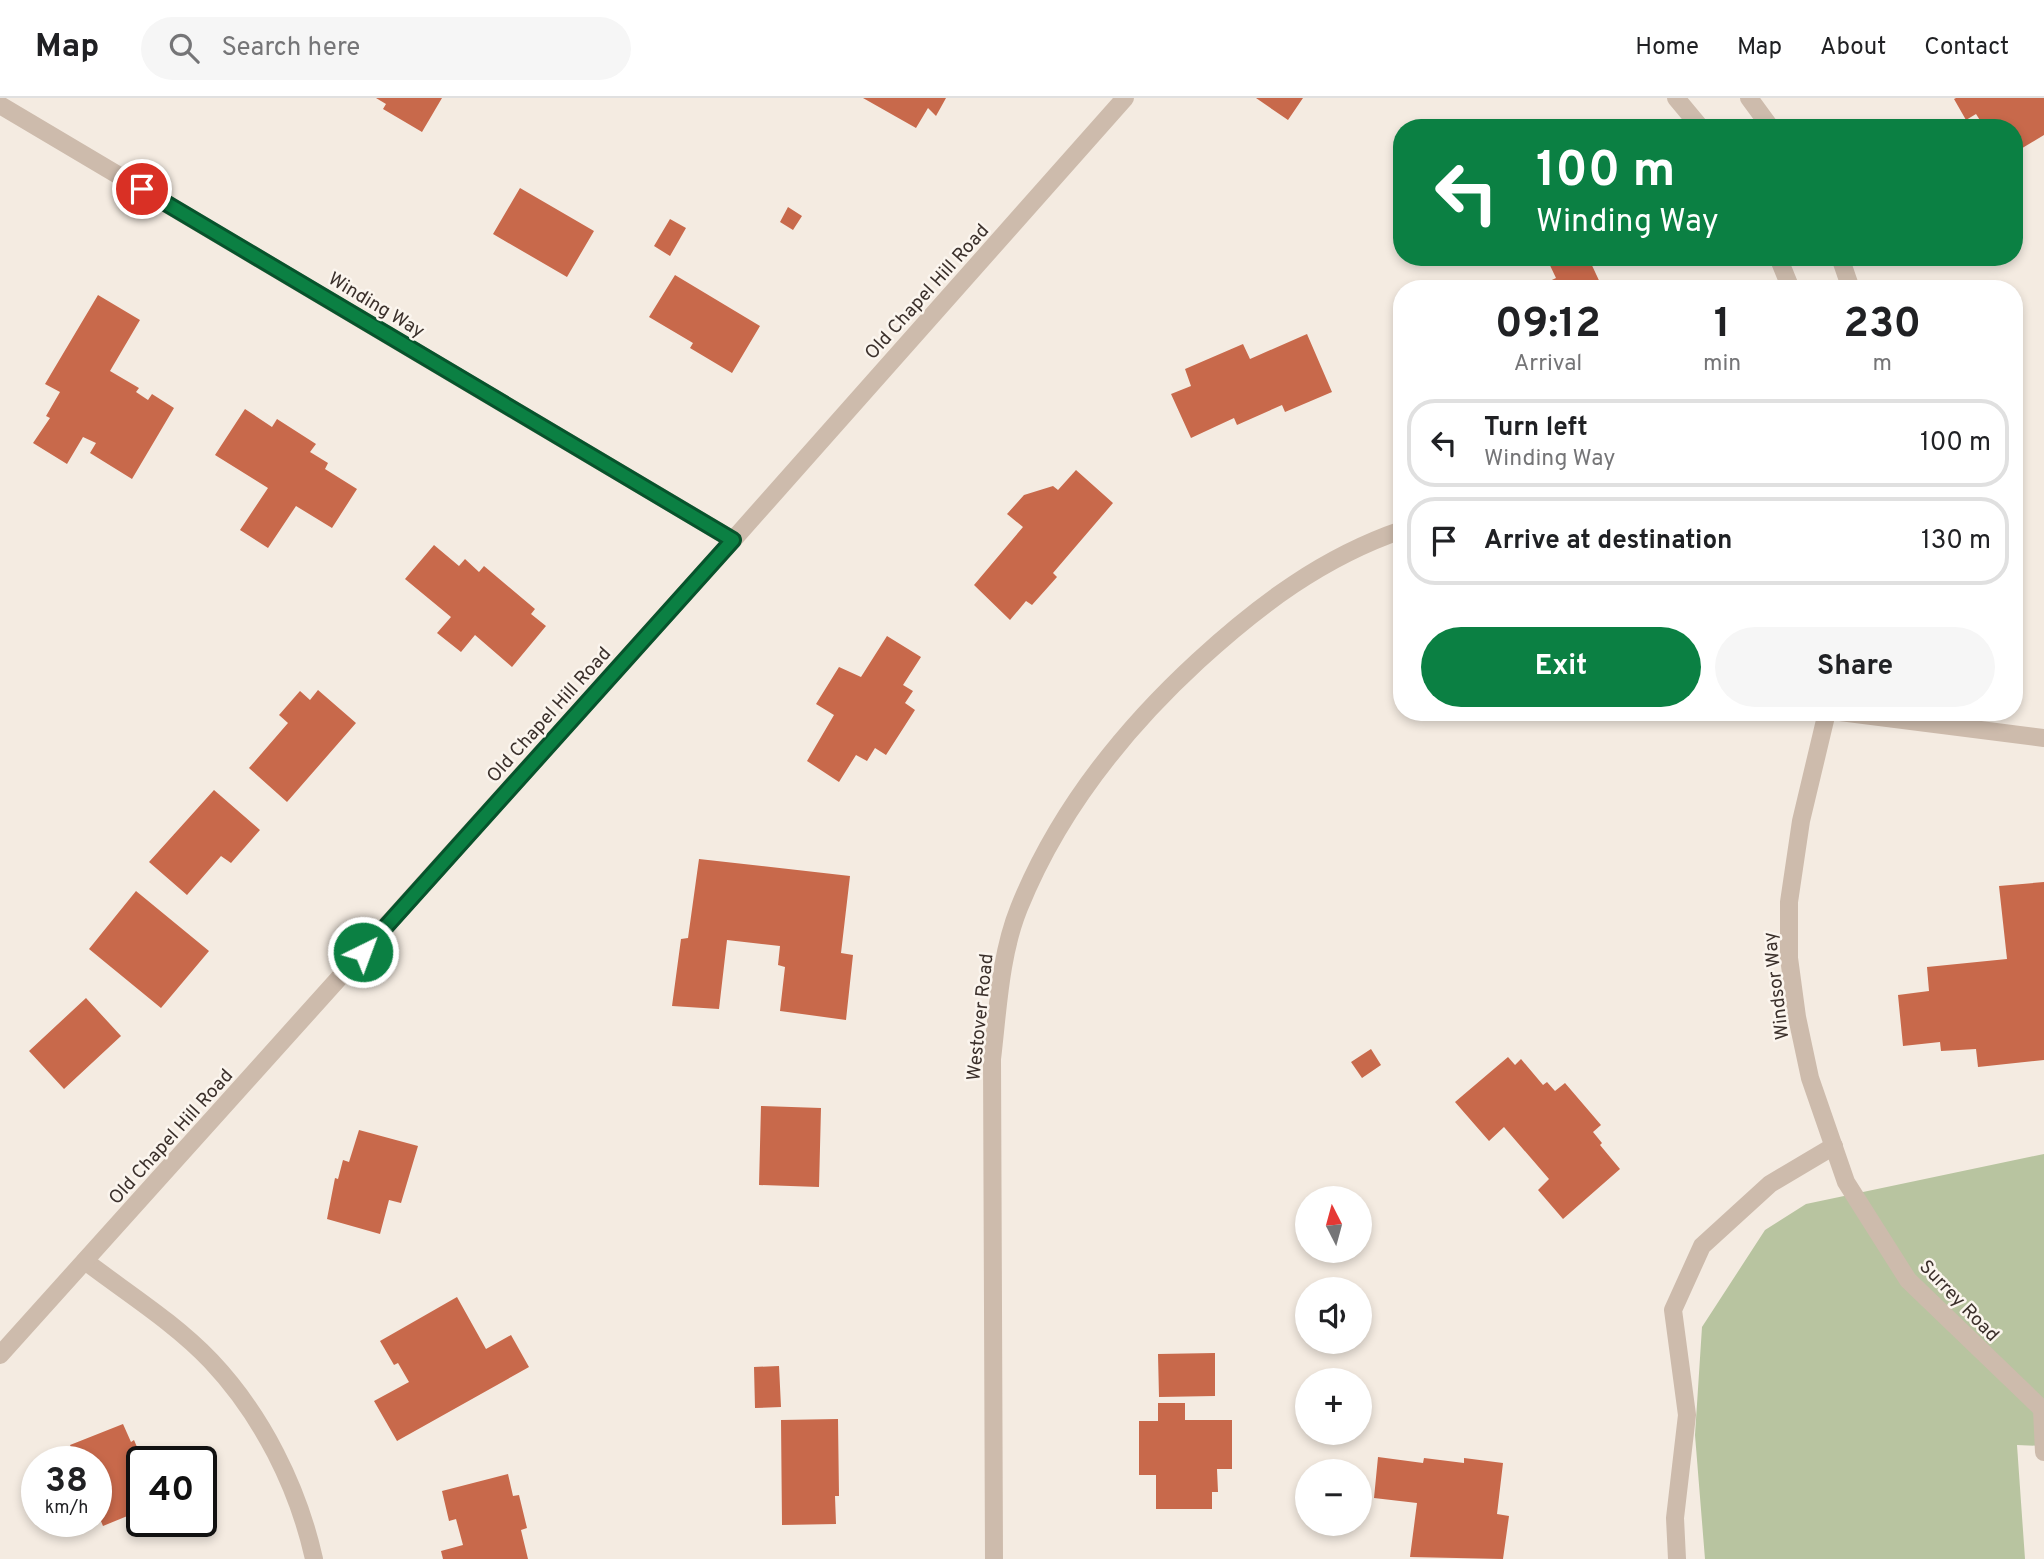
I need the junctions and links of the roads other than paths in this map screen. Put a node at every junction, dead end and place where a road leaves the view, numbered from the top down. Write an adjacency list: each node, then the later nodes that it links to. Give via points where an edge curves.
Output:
1 (1125, 98): 8 (street, Old Chapel Hill Road)
2 (1676, 98): 5 (street)
3 (1749, 98): 6 (street)
4 (0, 104): 8 (street, Winding Way)
5 (1694, 119)
6 (1764, 119)
7 (1393, 533): 19 (street, Westover Road, via 1336,557 1277,595 1158,698 1102,761 1063,818 1018,908 1001,979 992,1059)
8 (733, 540): 14 (street, Old Chapel Hill Road)
9 (1825, 721): 12 (street, Windsor Way, via 1797,848 1789,902 1789,958 1810,1078)
10 (1911, 721): 11 (street)
11 (2044, 738)
12 (1834, 1146): 13 (street, Windsor Way, via 1846,1182); 20 (street, via 1770,1184 1702,1247 1673,1310 1687,1415 1675,1518)
13 (1861, 1206): 16 (street, Surrey Road, via 1908,1280)
14 (85, 1261): 15 (street, Old Chapel Hill Road); 18 (street, via 184,1336 233,1388 292,1486)
15 (0, 1355)
16 (2043, 1411): 17 (street)
17 (2044, 1452)
18 (314, 1559)
19 (993, 1559)
20 (1677, 1559)

